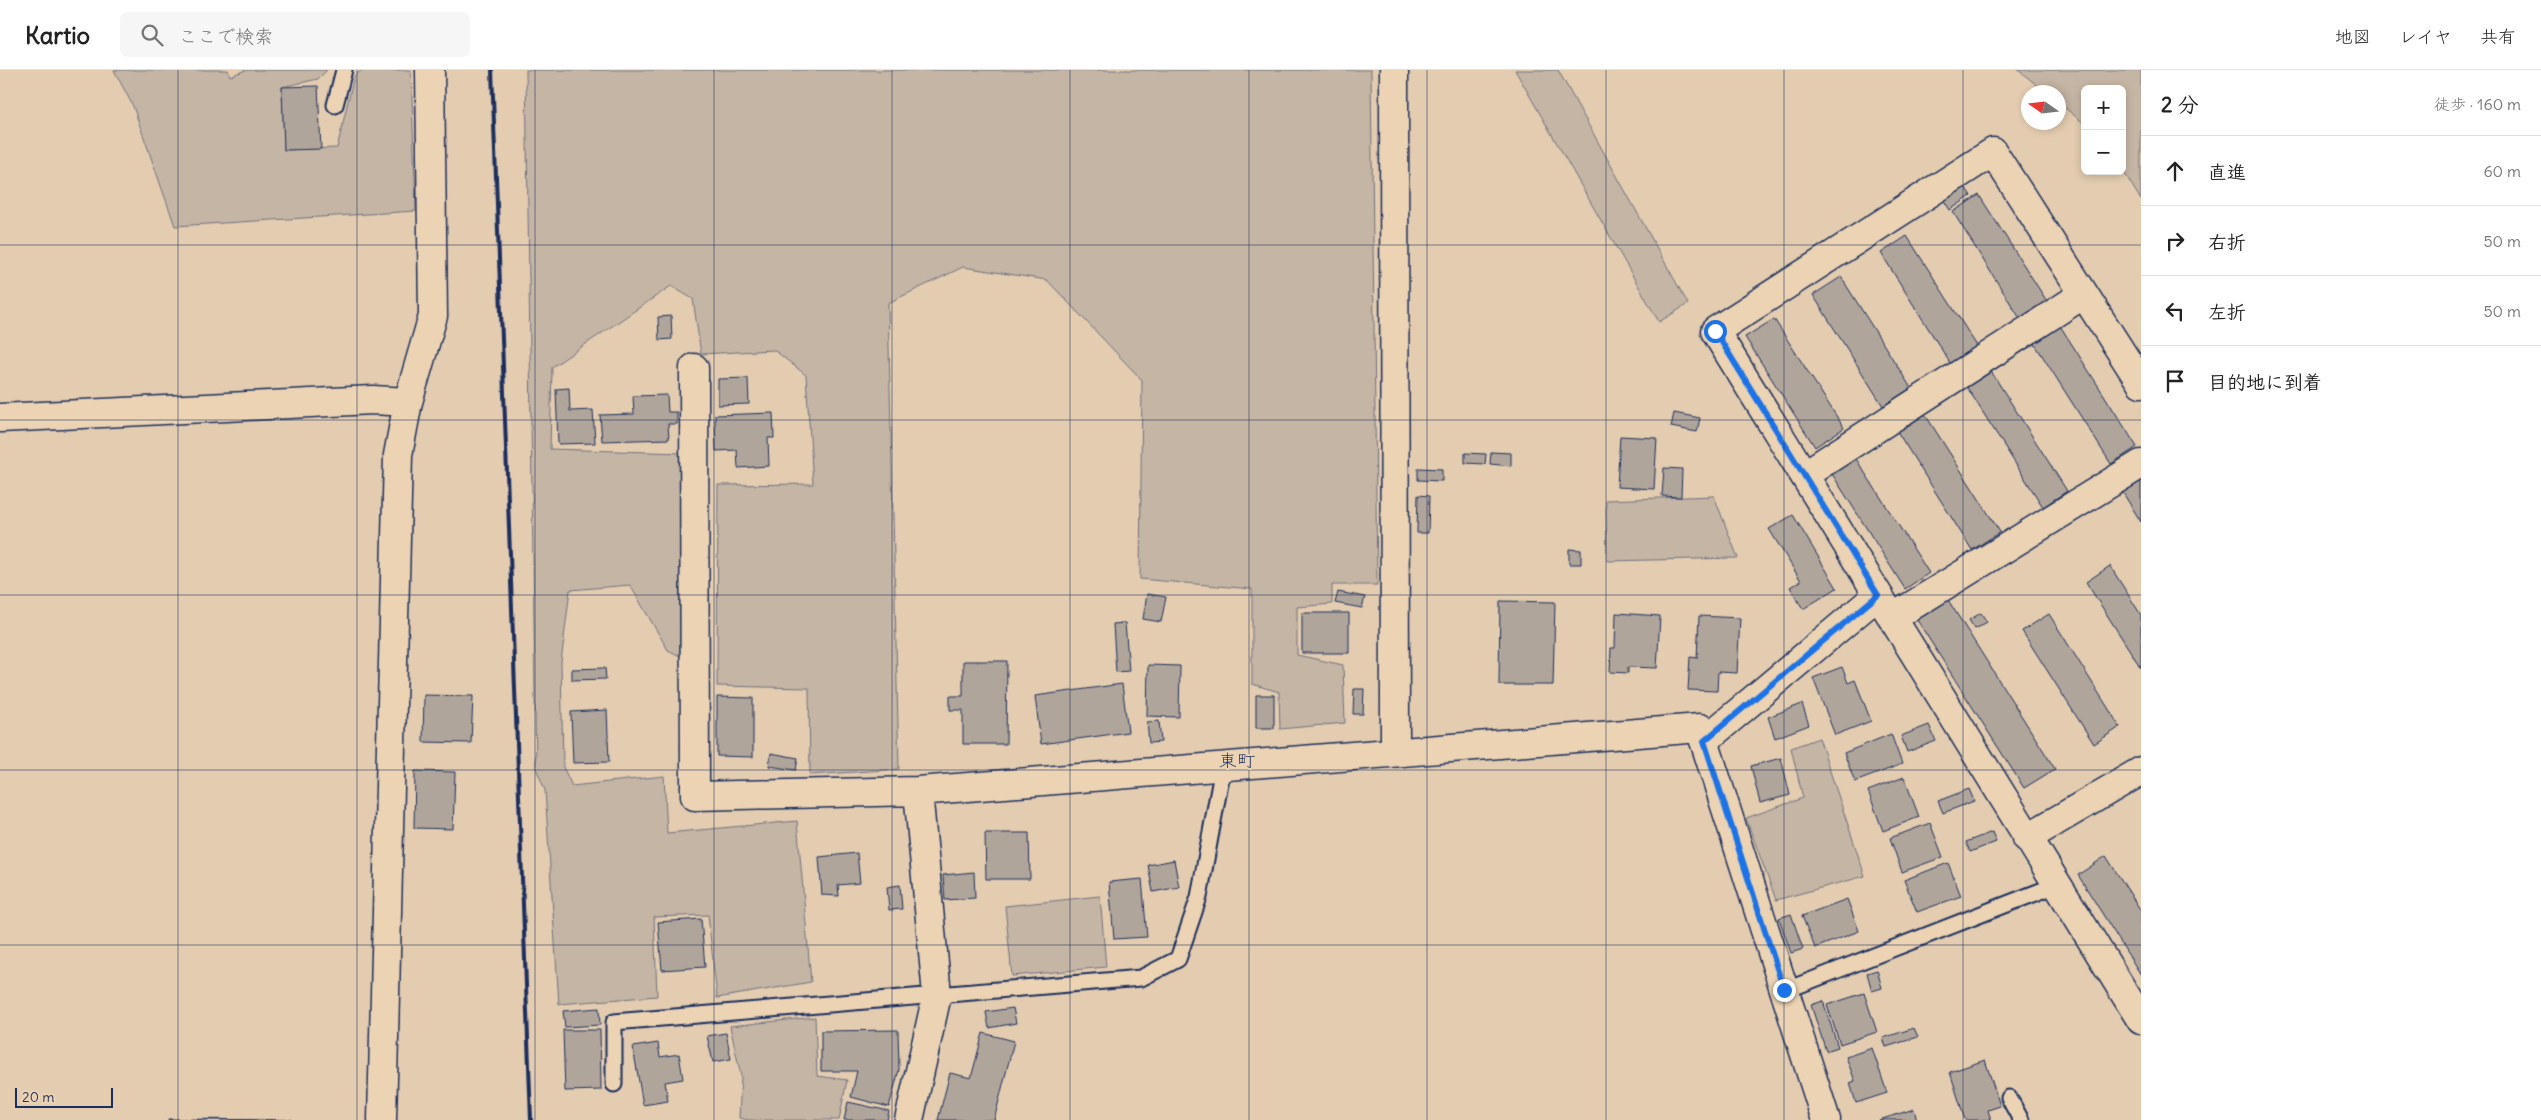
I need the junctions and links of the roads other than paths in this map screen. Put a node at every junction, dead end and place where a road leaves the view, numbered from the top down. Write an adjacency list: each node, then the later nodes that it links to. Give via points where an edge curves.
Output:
1 (344, 70): 4 (lane)
2 (430, 70): 8 (street, via 433,316)
3 (1394, 70): 14 (street)
4 (334, 105)
5 (2084, 294): 7 (street); 11 (street); 11 (street, via 1993,152 1715,331)
6 (694, 368): 17 (street, via 695,796)
7 (2141, 383)
8 (408, 402): 9 (street, via 374,400); 25 (street, via 398,455)
9 (0, 418)
10 (2141, 464): 12 (street)
11 (1804, 475): 12 (street)
12 (1885, 606): 13 (street); 18 (street)
13 (1704, 741): 14 (street, via 1700,728); 20 (street)
14 (1394, 752): 15 (street)
15 (1223, 767): 17 (street); 21 (lane, via 1199,897 1178,959 1141,978)
16 (2141, 771): 18 (street)
17 (918, 791): 21 (street)
18 (2027, 838): 19 (street)
19 (2056, 885): 20 (lane); 22 (street)
20 (1784, 990): 27 (street)
21 (937, 995): 23 (lane, via 614,1022); 26 (street)
22 (2141, 1020)
23 (614, 1084)
24 (2009, 1098): 28 (lane)
25 (382, 1120)
26 (909, 1120)
27 (1826, 1120)
28 (2021, 1120)

